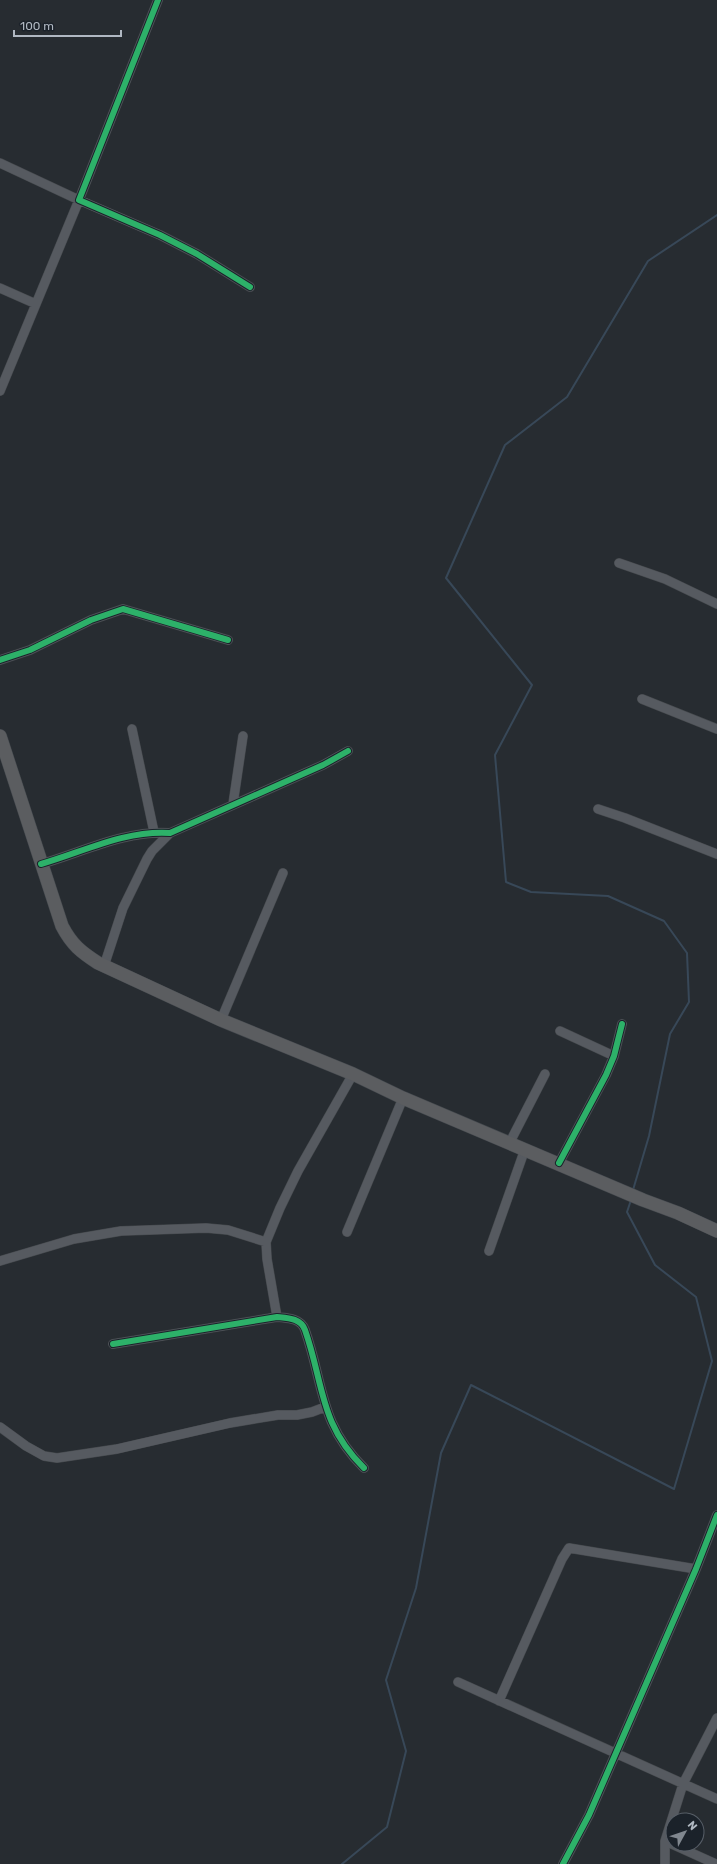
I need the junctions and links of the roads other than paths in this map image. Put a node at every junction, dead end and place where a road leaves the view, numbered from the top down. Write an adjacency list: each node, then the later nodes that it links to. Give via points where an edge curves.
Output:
1 (158, 0): 3 (street)
2 (0, 163): 3 (street)
3 (79, 200): 4 (street, via 160,235 197,254); 6 (street)
4 (250, 287)
5 (0, 288): 6 (street)
6 (36, 304): 7 (street)
7 (0, 391)
8 (620, 563): 9 (street, via 665,579)
9 (717, 604)
10 (228, 640): 11 (street, via 123,609 91,620 30,650)
11 (0, 660)
12 (642, 699): 14 (street)
13 (132, 729): 20 (street)
14 (717, 729)
15 (0, 736): 23 (highway)
16 (243, 736): 18 (street)
17 (348, 751): 18 (street, via 323,765)
18 (233, 804): 21 (street)
19 (598, 809): 22 (street)
20 (154, 832): 21 (street); 23 (street, via 118,839)
21 (170, 834): 25 (street, via 150,854 123,908)
22 (717, 854)
23 (41, 864): 25 (highway, via 62,926 70,941)
24 (284, 873): 26 (street)
25 (104, 966): 26 (highway)
26 (221, 1020): 30 (highway)
27 (622, 1024): 29 (street)
28 (560, 1031): 29 (street)
29 (614, 1056): 35 (street)
30 (353, 1074): 32 (highway); 38 (street, via 298,1171)
31 (545, 1074): 33 (street)
32 (403, 1098): 33 (highway); 37 (street)
33 (510, 1142): 34 (highway)
34 (525, 1149): 35 (highway); 39 (street)
35 (559, 1164): 36 (highway)
36 (717, 1231)
37 (348, 1232)
38 (266, 1242): 40 (street, via 228,1230 206,1228 121,1231 74,1239); 41 (street)
39 (489, 1251)
40 (0, 1261)
41 (277, 1317): 42 (street); 43 (street, via 289,1318 304,1326)
42 (113, 1344)
43 (325, 1407): 44 (street, via 312,1412 230,1423 117,1449 62,1458 40,1454); 45 (street, via 342,1444)
44 (0, 1427)
45 (364, 1468)
46 (717, 1515): 47 (street)
47 (696, 1569): 49 (street, via 608,1556 575,1548 567,1550); 51 (street)
48 (458, 1682): 49 (street)
49 (499, 1701): 51 (street)
50 (717, 1718): 52 (street)
51 (615, 1752): 52 (street); 57 (street, via 589,1815)
52 (684, 1784): 53 (street); 54 (street)
53 (717, 1799)
54 (674, 1812)
55 (665, 1852): 58 (street)
56 (690, 1852): 59 (street)
57 (563, 1864)
58 (665, 1864)
59 (716, 1864)

